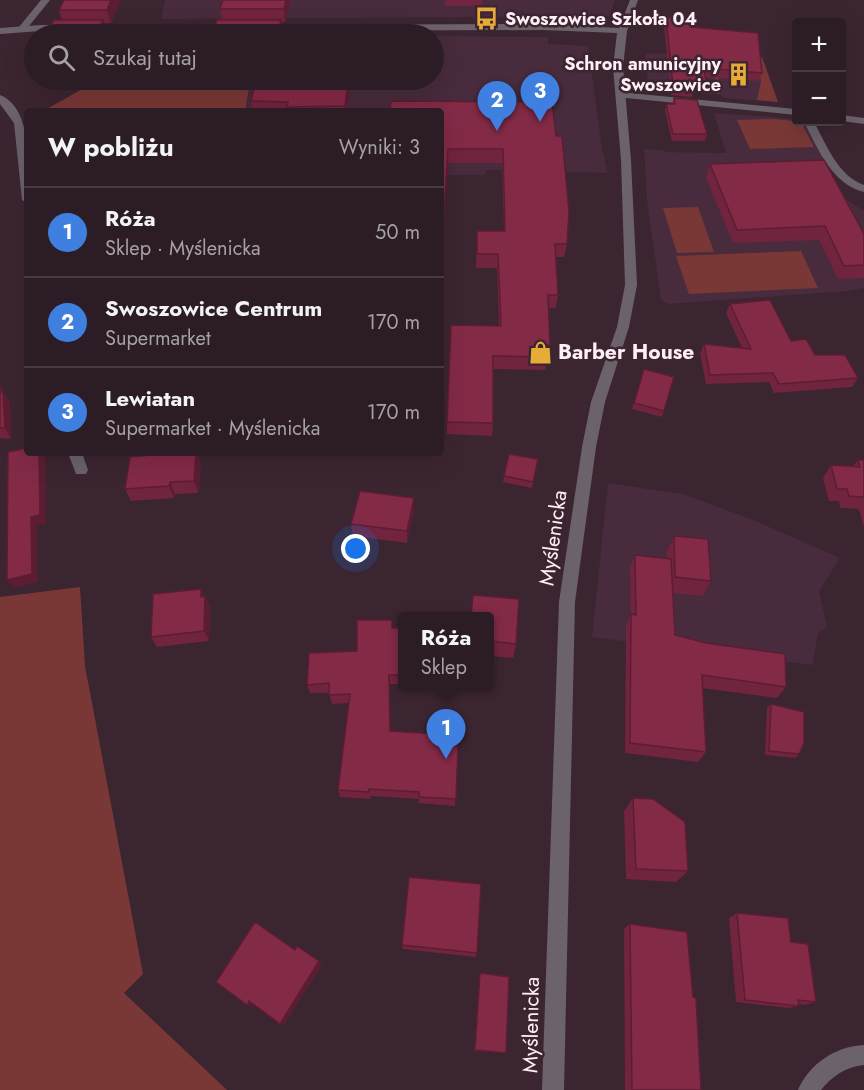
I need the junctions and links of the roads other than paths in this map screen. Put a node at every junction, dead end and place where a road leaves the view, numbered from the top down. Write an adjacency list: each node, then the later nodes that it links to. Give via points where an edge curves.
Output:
1 (46, 0): 3 (street)
2 (634, 0): 8 (street, Myślenicka)
3 (26, 24)
4 (24, 27): 6 (street)
5 (444, 28): 8 (street)
6 (22, 29): 7 (street)
7 (0, 31)
8 (622, 31): 9 (street, Myślenicka)
9 (619, 95): 11 (street); 20 (street, Myślenicka, via 631,285 623,327 598,402 567,602)
10 (0, 98): 15 (street, via 19,123)
11 (792, 112)
12 (846, 119): 13 (street)
13 (864, 121)
14 (811, 126): 16 (street, via 829,158 854,187)
15 (24, 171)
16 (864, 189)
17 (76, 456): 18 (street)
18 (81, 470)
19 (864, 1056): 21 (street, via 838,1061)
20 (552, 1090)
21 (809, 1090)

